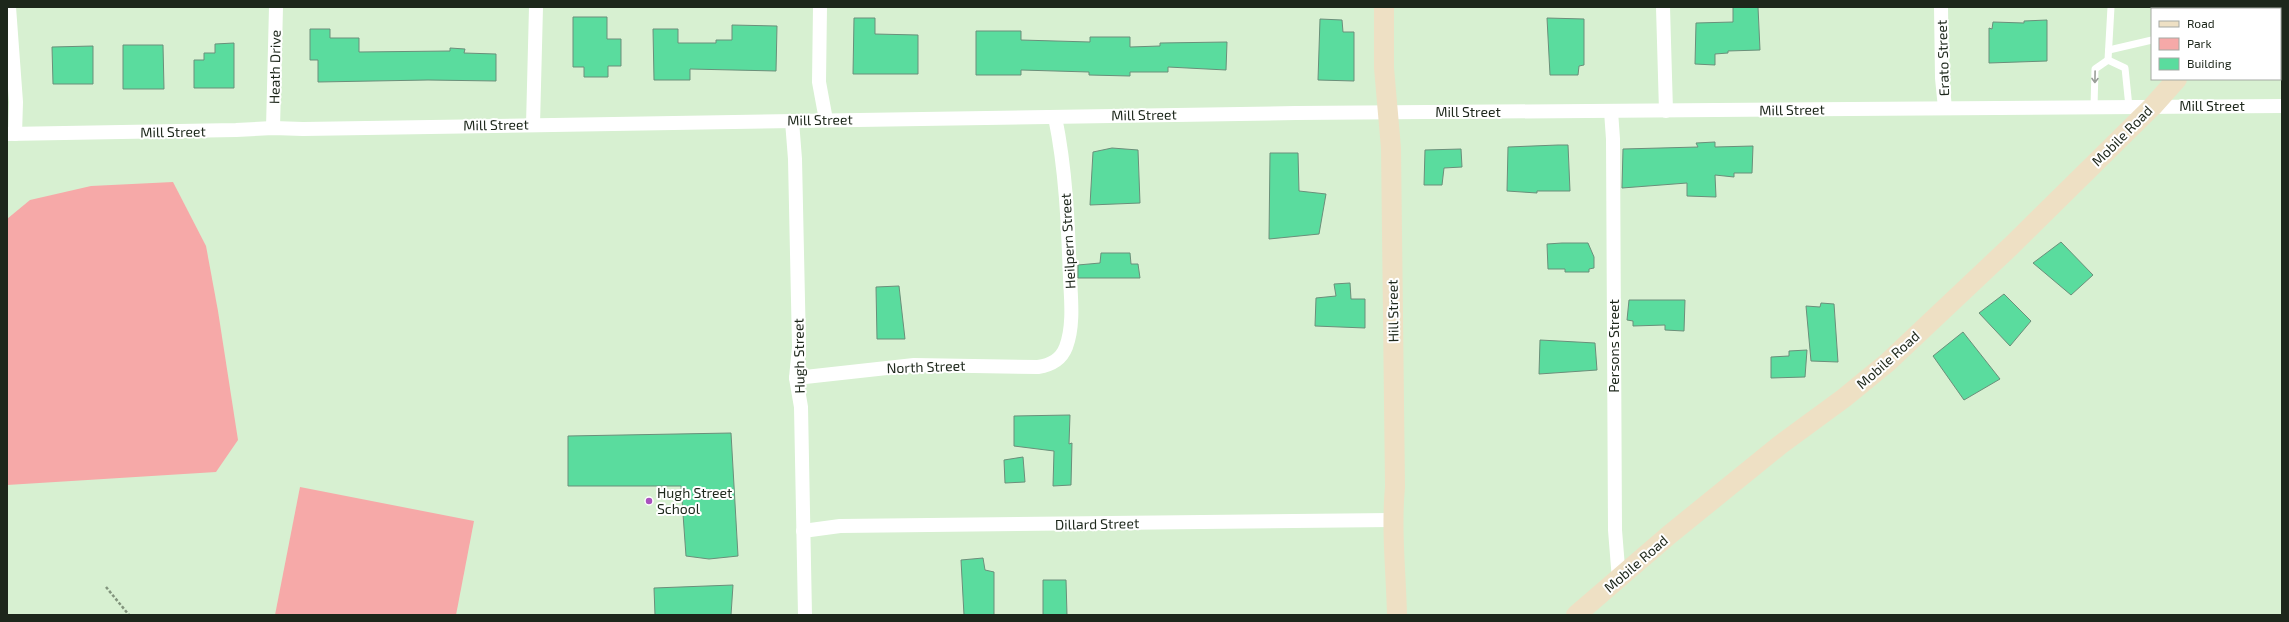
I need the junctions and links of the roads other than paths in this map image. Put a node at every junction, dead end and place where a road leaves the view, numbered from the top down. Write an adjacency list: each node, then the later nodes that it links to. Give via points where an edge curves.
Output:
1 (9, 7): 26 (street, via 16,102)
2 (276, 7): 25 (street, Heath Drive)
3 (536, 7): 24 (street)
4 (820, 7): 22 (street, via 819,82)
5 (1384, 7): 19 (street, Hill Street, via 1384,68)
6 (1664, 7): 20 (street)
7 (1941, 7): 17 (street, Erato Street)
8 (2111, 7): 10 (lane)
9 (2151, 40): 10 (lane)
10 (2109, 50): 11 (lane)
11 (2108, 60): 14 (lane, one-way to 14, via 2095,69); 15 (lane, via 2125,68)
12 (2176, 80): 16 (street, Mobile Road)
13 (2282, 106): 16 (street, Mill Street)
14 (2094, 107): 15 (street, Mill Street); 17 (street, Mill Street)
15 (2129, 107): 16 (street, Mill Street)
16 (2152, 107): 31 (street, Mobile Road, via 2011,246 1888,362 1669,535)
17 (1945, 108): 20 (street, Mill Street)
18 (1611, 111): 19 (street, Mill Street); 20 (street, Mill Street); 31 (street, Persons Street, via 1615,530)
19 (1388, 112): 21 (street, Mill Street); 29 (street, Hill Street, via 1391,148 1395,487)
20 (1666, 112)
21 (1056, 117): 22 (street, Mill Street); 27 (street, Heilpern Street, via 1062,153 1071,306 1070,333 1066,348)
22 (826, 120): 23 (street, Mill Street)
23 (792, 121): 24 (street, Mill Street); 28 (street, Hugh Street, via 799,347)
24 (533, 125): 25 (street, Mill Street)
25 (273, 128): 26 (street, Mill Street)
26 (11, 134)
27 (1055, 361): 28 (street, North Street, via 1038,367 914,365)
28 (796, 378): 30 (street, Hugh Street, via 801,407)
29 (1392, 520): 30 (street, Dillard Street, via 840,526); 33 (street, Hill Street, via 1396,549)
30 (803, 531): 32 (street, Hugh Street)
31 (1619, 580): 34 (street, Mobile Road)
32 (805, 615)
33 (1397, 615)
34 (1576, 615)

